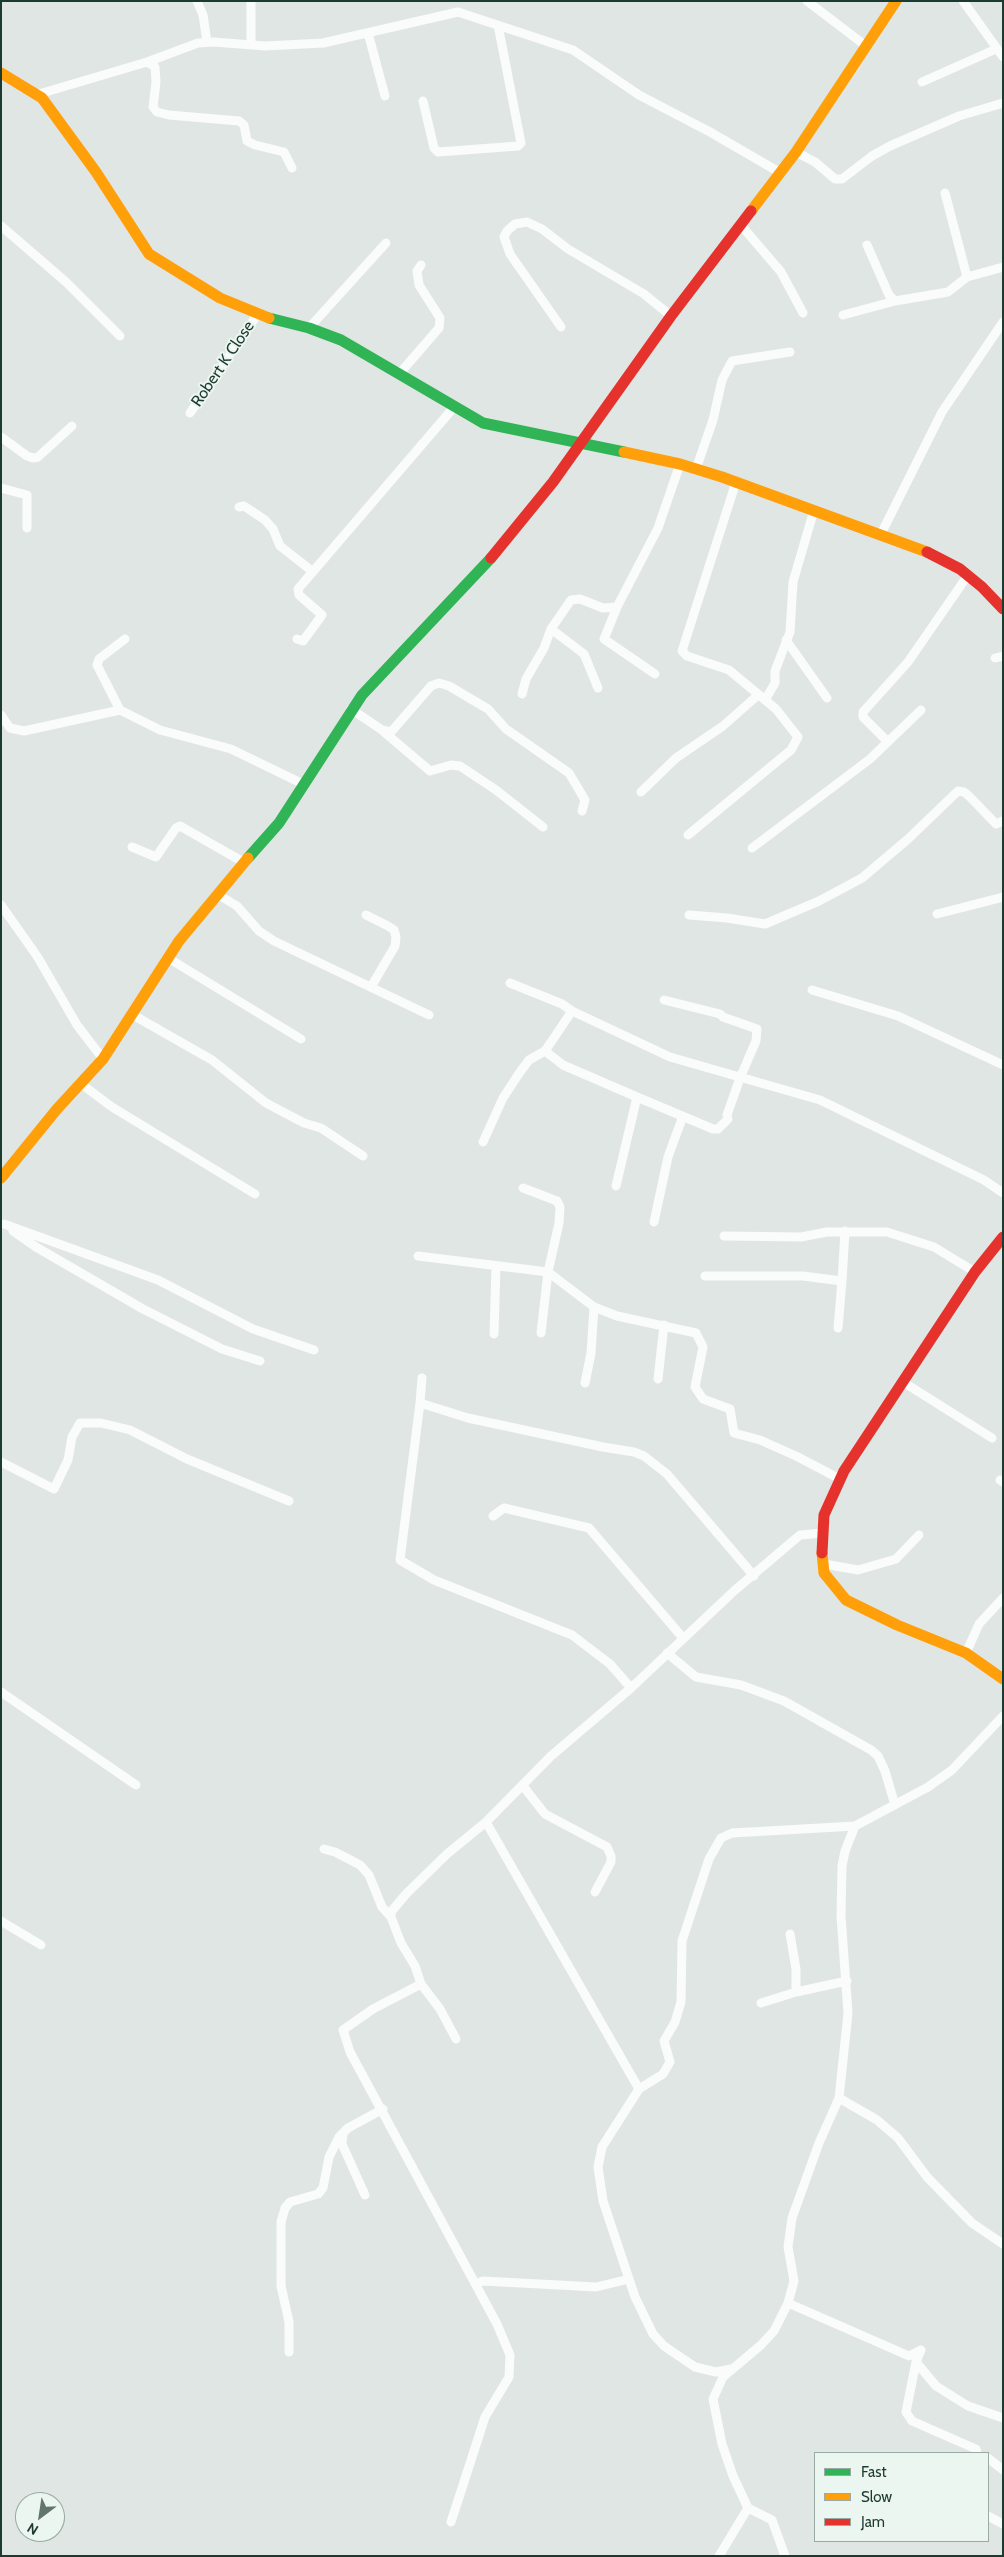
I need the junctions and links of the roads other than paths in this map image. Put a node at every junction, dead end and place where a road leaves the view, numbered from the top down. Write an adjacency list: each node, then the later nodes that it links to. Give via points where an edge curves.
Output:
1 (197, 1): 10 (street, via 203,15)
2 (251, 1): 11 (street)
3 (459, 1): 7 (street)
4 (807, 1): 12 (street)
5 (896, 1): 12 (street)
6 (963, 1): 13 (street)
7 (458, 12): 8 (street); 9 (street)
8 (498, 25): 20 (street, via 521,143 518,146 438,152 434,148); 24 (street, via 573,50 639,95)
9 (368, 33): 11 (street, via 323,43); 19 (street)
10 (207, 42): 11 (street); 15 (street)
11 (251, 45)
12 (866, 46): 22 (street)
13 (996, 49): 14 (street); 17 (street)
14 (1003, 56)
15 (147, 62): 18 (street); 23 (street, via 155,67 153,107 157,112 169,116 239,121 244,125 247,140 284,152)
16 (1, 72): 18 (street)
17 (922, 82)
18 (39, 94): 35 (street, via 149,254 220,298)
19 (385, 96)
20 (423, 101)
21 (1003, 103): 22 (street, via 959,116 890,146 842,180 835,179 815,162)
22 (796, 152): 24 (street)
23 (292, 168)
24 (779, 172): 26 (street)
25 (945, 193): 32 (street)
26 (740, 224): 34 (street, via 781,272); 37 (street)
27 (1, 226): 41 (street, via 66,282)
28 (386, 243): 39 (street)
29 (867, 245): 33 (street, via 889,295)
30 (421, 265): 43 (street, via 417,271 419,285 440,318 439,328)
31 (1003, 267): 32 (street)
32 (967, 277): 33 (street, via 948,292)
33 (896, 301): 36 (street)
34 (803, 313)
35 (257, 315): 39 (street); 45 (street, Robert K Close)
36 (844, 315)
37 (671, 316): 40 (street, via 644,294 542,229 528,222 515,224 504,237 510,254); 48 (street)
38 (1003, 322): 56 (street, via 942,412)
39 (310, 328): 43 (street, via 341,340)
40 (561, 328)
41 (120, 336)
42 (790, 352): 50 (street, via 732,361 722,380 713,420)
43 (400, 373): 44 (street)
44 (455, 406): 48 (street, via 496,427); 57 (street)
45 (190, 414)
46 (72, 426): 47 (street, via 33,458)
47 (1, 438)
48 (583, 442): 49 (street); 70 (street, via 509,537)
49 (680, 464): 50 (street); 59 (street, via 658,528)
50 (696, 469): 51 (street)
51 (736, 482): 54 (street); 68 (street, via 682,651 687,656 729,670)
52 (1, 488): 55 (street, via 27,495)
53 (239, 507): 57 (street, via 244,506 265,520 280,546)
54 (814, 510): 56 (street); 64 (street, via 793,582 791,624)
55 (27, 528)
56 (881, 534): 58 (street, via 920,548)
57 (312, 571): 63 (street, via 297,592 322,618 303,641)
58 (968, 575): 60 (street); 75 (street, via 908,662 863,712 863,717)
59 (617, 607): 61 (street, via 603,608 574,598); 65 (street, via 604,639)
60 (1003, 609)
61 (551, 629): 66 (street, via 584,654); 67 (street)
62 (125, 639): 71 (street, via 99,658 97,666)
63 (297, 639)
64 (786, 640): 68 (street, via 775,671 775,683); 69 (street)
65 (655, 674)
66 (598, 688)
67 (522, 694)
68 (761, 698): 77 (street, via 676,758); 81 (street, via 776,709 798,737 794,747)
69 (827, 698)
70 (351, 709): 74 (street); 76 (street)
71 (120, 710): 73 (street, via 24,730 10,728); 76 (street, via 160,730 231,749)
72 (921, 710): 75 (street)
73 (1, 716)
74 (382, 730): 78 (street, via 391,732 431,686 449,686 488,709 506,729 569,773 585,800); 80 (street, via 430,771 460,766)
75 (888, 742): 83 (street)
76 (303, 784): 84 (street, via 279,823)
77 (641, 792)
78 (582, 811)
79 (1003, 821): 90 (street, via 996,824 969,796 958,791 862,878 819,901 765,924)
80 (542, 827)
81 (688, 835)
82 (132, 847): 84 (street, via 156,858 180,826)
83 (752, 848)
84 (245, 863): 85 (street)
85 (217, 894): 91 (street); 93 (street, via 237,906 259,931 274,941)
86 (1003, 897): 88 (street)
87 (1, 905): 101 (street, via 77,1025)
88 (937, 914)
89 (366, 915): 93 (street, via 394,930 396,937 395,946)
90 (689, 915)
91 (168, 958): 97 (street); 99 (street)
92 (510, 983): 96 (street)
93 (371, 987): 98 (street)
94 (812, 990): 102 (street, via 898,1016)
95 (664, 1000): 103 (street, via 720,1014 757,1030 756,1041)
96 (572, 1011): 100 (street); 103 (street, via 670,1057)
97 (134, 1015): 101 (street); 108 (street, via 212,1060 266,1103 321,1128)
98 (429, 1015)
99 (301, 1039)
100 (545, 1051): 105 (street, via 563,1065); 107 (street, via 529,1060 520,1072)
101 (103, 1059): 104 (street)
102 (1003, 1065)
103 (740, 1078): 106 (street, via 728,1119 722,1126 713,1129); 112 (street, via 820,1100 984,1180)
104 (80, 1083): 109 (street); 113 (street, via 112,1107)
105 (637, 1098): 106 (street); 110 (street)
106 (683, 1116): 115 (street, via 668,1157)
107 (483, 1142)
108 (363, 1156)
109 (1, 1178)
110 (616, 1186)
111 (523, 1188): 121 (street, via 557,1201 560,1207)
112 (1003, 1193)
113 (255, 1194)
114 (2, 1222): 130 (street, via 158,1280 253,1329); 131 (street, via 36,1248 144,1309 222,1349)
115 (654, 1222)
116 (845, 1231): 117 (street, via 801,1237); 122 (street, via 871,1230 904,1235 934,1247); 124 (street)
117 (724, 1236)
118 (1000, 1244): 122 (street)
119 (418, 1256): 120 (street)
120 (496, 1267): 121 (street); 129 (street)
121 (548, 1272): 125 (street); 128 (street)
122 (975, 1272): 134 (street)
123 (705, 1276): 124 (street, via 803,1276)
124 (842, 1282): 127 (street)
125 (594, 1307): 126 (street, via 617,1316); 135 (street)
126 (664, 1325): 133 (street); 139 (street, via 696,1333 703,1347 695,1387 703,1399 730,1409 734,1433 760,1440)
127 (838, 1328)
128 (541, 1333)
129 (494, 1334)
130 (314, 1350)
131 (260, 1361)
132 (422, 1378): 136 (street)
133 (658, 1379)
134 (903, 1382): 137 (street); 139 (street)
135 (586, 1383)
136 (420, 1403): 145 (street, via 468,1418 644,1456 667,1474); 151 (street, via 400,1560 434,1580 572,1635 610,1664)
137 (992, 1438)
138 (1, 1462): 140 (street, via 54,1489 80,1423 101,1423 130,1430 186,1459)
139 (840, 1479): 142 (street, via 824,1515)
140 (289, 1501)
141 (493, 1516): 147 (street, via 504,1508 522,1510 589,1528)
142 (823, 1533): 144 (street); 145 (street, via 800,1535)
143 (919, 1535): 144 (street, via 896,1559 858,1570)
144 (824, 1564): 149 (street, via 824,1572 846,1600)
145 (754, 1576): 147 (street)
146 (1003, 1598): 149 (street, via 979,1624)
147 (683, 1638): 148 (street)
148 (667, 1653): 151 (street); 156 (street, via 696,1677 741,1685 784,1701 871,1750 886,1771)
149 (966, 1653): 150 (street)
150 (1003, 1679)
151 (631, 1688): 155 (street, via 551,1756)
152 (1, 1692): 154 (street)
153 (1003, 1716): 156 (street, via 952,1770)
154 (136, 1785)
155 (522, 1786): 157 (street); 160 (street, via 545,1814 607,1847 611,1862)
156 (895, 1805): 158 (street)
157 (486, 1822): 161 (street, via 413,1887 391,1912); 170 (street)
158 (855, 1826): 165 (street, via 842,1866 841,1916); 170 (street, via 732,1832 721,1838 709,1859 682,1941 681,2002 664,2041 670,2062 663,2074)
159 (324, 1849): 161 (street, via 360,1865 369,1875 382,1907)
160 (595, 1892)
161 (391, 1917): 166 (street)
162 (1, 1920): 164 (street)
163 (790, 1934): 167 (street)
164 (40, 1945)
165 (847, 1982): 167 (street); 171 (street, via 848,2012)
166 (421, 1984): 169 (street, via 440,2009); 172 (street, via 373,2009 342,2030 350,2052)
167 (796, 1992): 168 (street)
168 (760, 2003)
169 (456, 2039)
170 (639, 2089): 176 (street, via 606,2139 598,2166 603,2202)
171 (839, 2098): 175 (street, via 877,2120 898,2138 927,2177 972,2223); 178 (street, via 792,2218 788,2247 794,2281)
172 (383, 2109): 173 (street); 177 (street)
173 (342, 2133): 174 (street, via 342,2144); 179 (street, via 329,2157 323,2188 318,2194 290,2202 281,2222 281,2286 289,2322)
174 (365, 2195)
175 (1003, 2244)
176 (629, 2279): 177 (street, via 596,2287 484,2281); 181 (street, via 653,2334 664,2346 682,2360 704,2370)
177 (475, 2284): 188 (street, via 507,2344 511,2364 509,2377 485,2417)
178 (788, 2303): 180 (street, via 909,2356 921,2350); 181 (street, via 774,2331 762,2346)
179 (289, 2352)
180 (916, 2362): 182 (street, via 936,2386 968,2406); 183 (street, via 906,2412 912,2421)
181 (731, 2369): 186 (street, via 716,2389 714,2414 733,2476)
182 (1003, 2418)
183 (978, 2452)
184 (989, 2459): 185 (street)
185 (1003, 2470)
186 (748, 2508): 190 (street); 191 (street, via 772,2520)
187 (989, 2517): 189 (street)
188 (451, 2522)
189 (1003, 2524)
190 (719, 2556)
191 (786, 2556)

